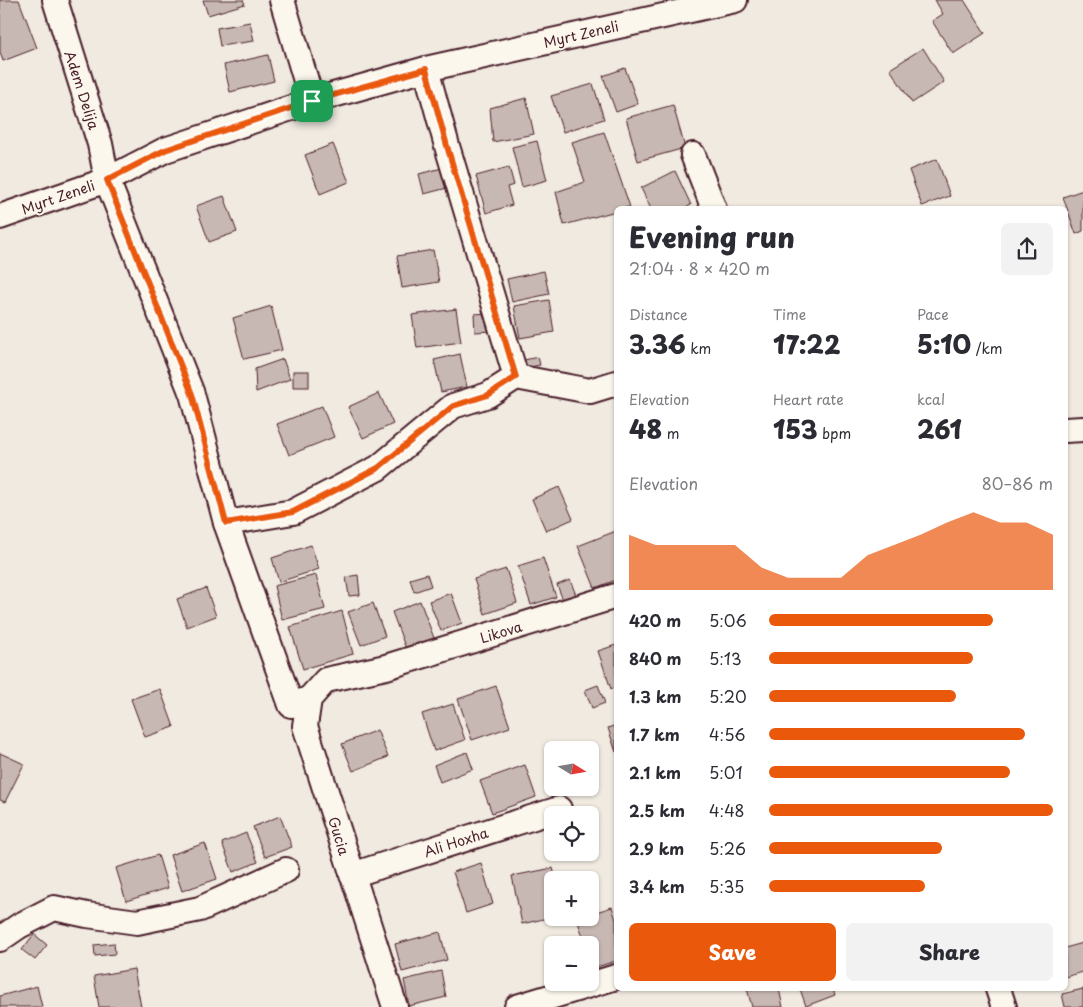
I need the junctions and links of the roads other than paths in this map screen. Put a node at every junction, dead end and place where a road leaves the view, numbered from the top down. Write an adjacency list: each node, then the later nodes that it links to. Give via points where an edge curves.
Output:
1 (55, 0): 7 (street, Adem Delija, via 100,144)
2 (282, 0): 5 (street)
3 (735, 0): 4 (street, Myrt Zeneli)
4 (426, 69): 5 (street, Myrt Zeneli); 10 (street)
5 (312, 101): 7 (street, Myrt Zeneli, via 165,150)
6 (693, 155): 8 (street)
7 (107, 180): 9 (street, Myrt Zeneli); 14 (street, Adem Delija, via 192,394)
8 (713, 206)
9 (0, 217)
10 (516, 377): 11 (street, via 590,392); 14 (street, via 488,395 453,406 378,468 293,512)
11 (614, 383)
12 (1083, 429): 13 (street)
13 (1068, 430)
14 (226, 523): 16 (street, Adem Delija, via 291,705)
15 (614, 597): 16 (street, Likova, via 386,667 326,680)
16 (309, 699): 19 (street, Gucia, via 305,726)
17 (544, 814): 19 (street, Ali Hoxha)
18 (286, 870): 20 (street, via 200,909 137,922 54,908)
19 (352, 875): 23 (street, Gucia)
20 (0, 939)
21 (614, 978): 24 (street)
22 (999, 991): 25 (street)
23 (395, 1007)
24 (517, 1007)
25 (1004, 1007)

